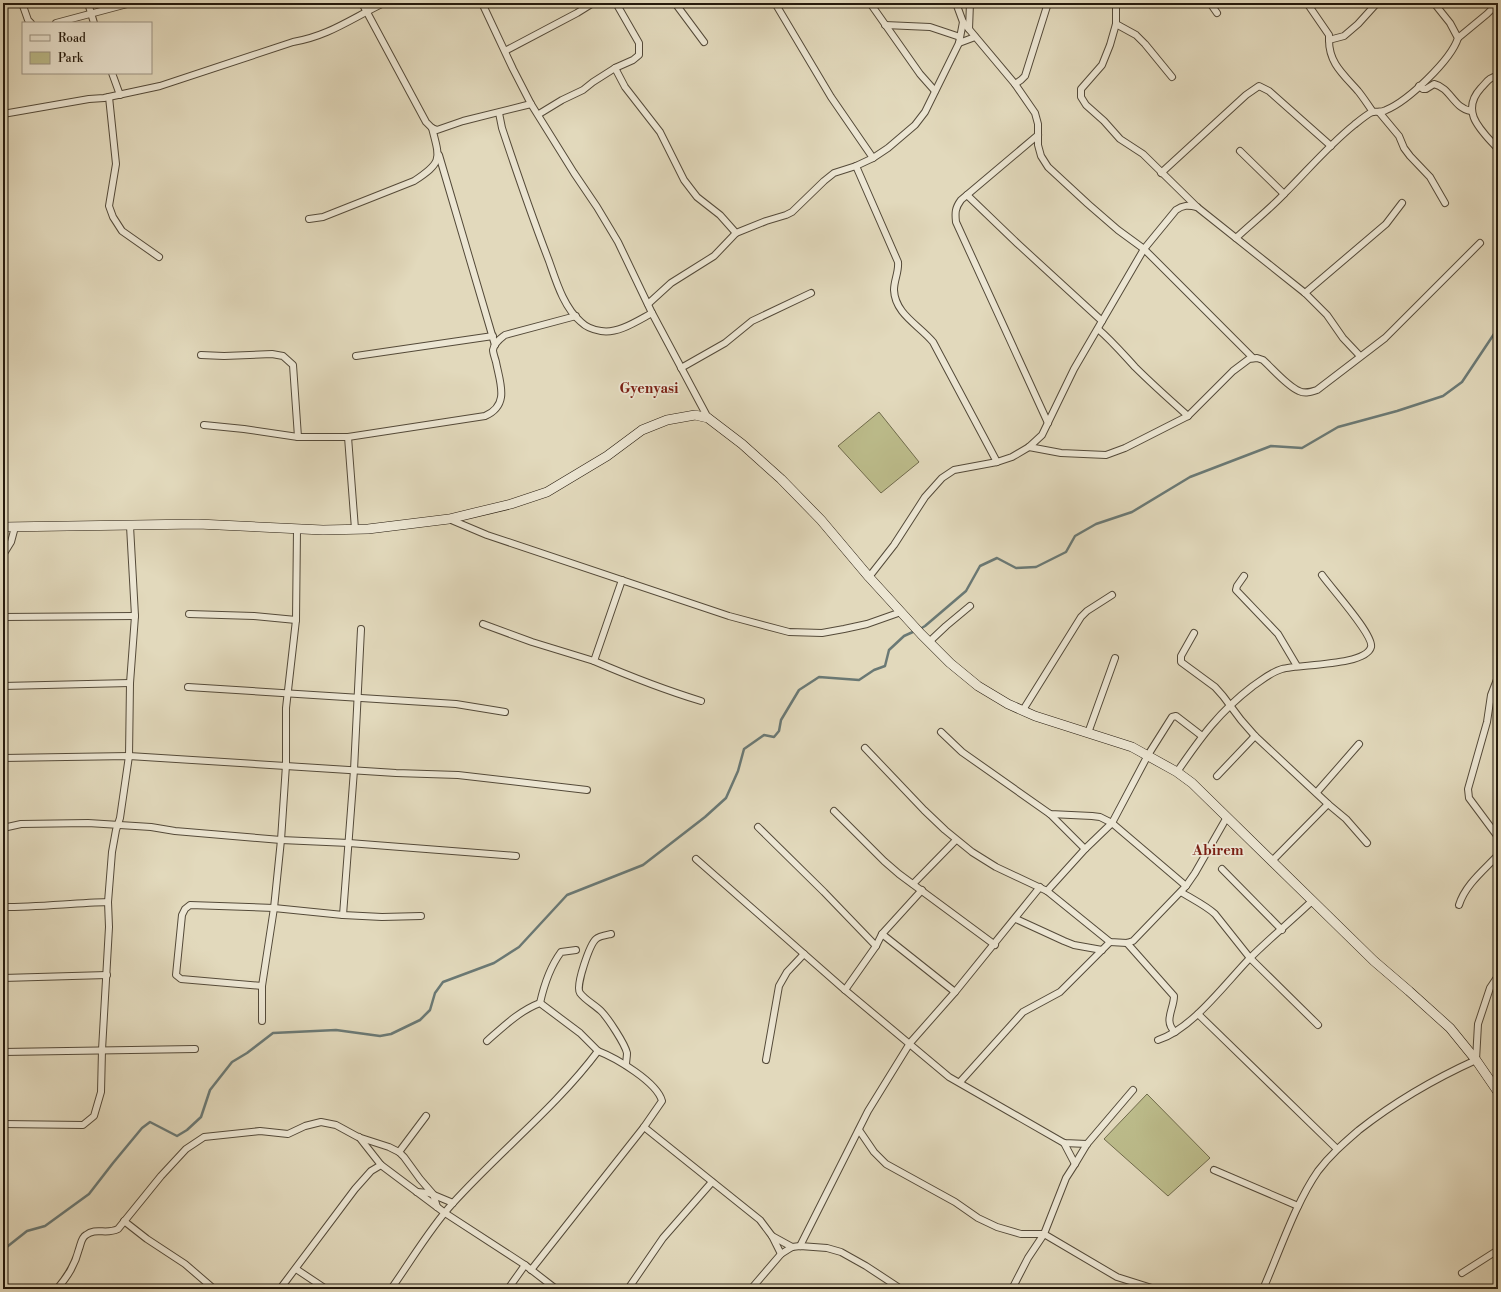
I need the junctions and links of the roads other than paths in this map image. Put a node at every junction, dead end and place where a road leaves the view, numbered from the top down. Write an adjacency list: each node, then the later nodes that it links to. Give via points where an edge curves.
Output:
1 (22, 3): 24 (street)
2 (88, 3): 23 (street)
3 (131, 3): 23 (street)
4 (362, 3): 21 (street)
5 (384, 3): 21 (street)
6 (482, 3): 36 (street)
7 (593, 3): 36 (street)
8 (616, 3): 37 (street, via 639,43 639,55)
9 (675, 3): 35 (street)
10 (775, 3): 58 (street, via 845,119)
11 (870, 3): 29 (street)
12 (956, 3): 27 (street)
13 (970, 3): 30 (street)
14 (1048, 3): 41 (street, via 1025,76)
15 (1116, 3): 28 (street)
16 (1210, 3): 22 (street)
17 (1307, 3): 34 (street, via 1330,35)
18 (1377, 3): 34 (street, via 1344,36)
19 (1434, 3): 32 (street)
20 (1498, 3): 32 (street)
21 (366, 11): 44 (street, via 353,20 310,40 294,42 160,86); 52 (street, via 426,122)
22 (1217, 13)
23 (91, 14): 25 (street); 26 (street)
24 (30, 22)
25 (60, 22)
26 (94, 22)
27 (963, 22): 30 (street); 33 (street)
28 (1116, 24): 40 (street, via 1146,44); 60 (street, via 1102,64 1082,89 1080,97 1120,139 1142,154)
29 (885, 25): 33 (street, via 930,27); 43 (street)
30 (969, 29): 31 (street)
31 (975, 37): 33 (street); 41 (street)
32 (1458, 38): 42 (street, via 1446,59)
33 (959, 40): 43 (street)
34 (1329, 40): 47 (street, via 1329,50 1336,67)
35 (704, 42)
36 (505, 51): 46 (street)
37 (615, 68): 51 (street, via 583,90); 67 (street, via 625,87 660,132 684,180)
38 (112, 74): 44 (street)
39 (1498, 76): 48 (street, via 1487,81 1477,93)
40 (1172, 77)
41 (1015, 84): 53 (street, via 1035,113)
42 (1419, 86): 47 (street, via 1396,105); 48 (street, via 1426,89 1434,84 1439,85 1463,110)
43 (935, 91): 58 (street, via 925,112 915,125)
44 (120, 95): 45 (street)
45 (109, 97): 50 (street); 71 (street, via 116,164 109,206 122,230)
46 (531, 104): 49 (street); 51 (street)
47 (1376, 112): 54 (street, via 1355,124); 64 (street, via 1399,136 1410,156 1430,177)
48 (1471, 112): 55 (street, via 1475,122)
49 (498, 113): 52 (street, via 463,121 445,129); 76 (street, via 542,244 565,301)
50 (3, 114)
51 (538, 114): 74 (street, via 618,242)
52 (432, 128): 57 (street)
53 (1038, 135): 62 (street); 70 (street, via 1041,156 1048,167 1094,210)
54 (1331, 146): 60 (street, via 1259,86); 61 (street)
55 (1498, 149)
56 (1240, 151): 61 (street)
57 (439, 155): 66 (street, via 436,164 414,181 323,217); 79 (street)
58 (873, 158): 59 (street)
59 (856, 166): 67 (street, via 834,173 824,180 792,212); 93 (street, via 898,262 894,289 900,309 932,342)
60 (1161, 173): 65 (street)
61 (1284, 194): 68 (street)
62 (968, 195): 77 (street); 88 (street, via 956,206 956,222)
63 (1402, 203): 73 (street, via 1386,224)
64 (1445, 203)
65 (1197, 207): 68 (street); 70 (street, via 1182,206 1176,210)
66 (310, 218)
67 (736, 233): 74 (street, via 714,256 671,283)
68 (1236, 238): 73 (street)
69 (1480, 243): 83 (street, via 1385,338)
70 (1144, 249): 77 (street); 84 (street)
71 (159, 257)
72 (811, 293): 85 (street, via 752,321 725,343)
73 (1305, 293): 83 (street)
74 (648, 304): 75 (street)
75 (652, 313): 76 (street, via 618,330 610,331 588,327); 85 (street)
76 (576, 316): 80 (street, via 505,335)
77 (1102, 322): 78 (street)
78 (1098, 329): 86 (street); 88 (street, via 1074,369)
79 (493, 336): 80 (street); 82 (street)
80 (495, 345): 90 (street, via 493,350 502,391 500,402 492,413)
81 (201, 355): 91 (street, via 272,354 288,360 293,365)
82 (356, 356)
83 (1360, 356): 84 (street, via 1318,390 1306,393 1293,388 1263,360)
84 (1253, 358): 86 (street, via 1232,371)
85 (681, 368): 87 (street)
86 (1188, 416): 92 (street, via 1106,455)
87 (708, 418): 94 (street, via 695,415 667,420 642,430 607,456 547,492 475,514); 103 (street, via 781,479)
88 (1048, 423): 92 (street, via 1042,435)
89 (204, 425): 91 (street)
90 (348, 436): 91 (street); 99 (street)
91 (298, 437)
92 (1029, 447): 93 (street)
93 (997, 462): 103 (street, via 954,470 942,478 925,497 894,545)
94 (449, 519): 99 (street); 104 (street, via 487,535)
95 (130, 526): 97 (street); 98 (street, via 198,524); 109 (street)
96 (3, 527): 97 (street)
97 (15, 527): 100 (street, via 11,542)
98 (297, 529): 99 (street); 111 (street)
99 (355, 529)
100 (3, 555)
101 (1322, 575): 118 (street, via 1365,630 1370,647 1367,653 1352,660)
102 (1244, 576): 118 (street, via 1236,590 1278,634)
103 (869, 577): 107 (street)
104 (622, 580): 107 (street, via 729,616 789,632 822,633 867,624); 117 (street)
105 (1112, 595): 127 (street, via 1081,617)
106 (970, 606): 115 (street)
107 (901, 612): 115 (street)
108 (189, 614): 111 (street)
109 (135, 616): 110 (street); 120 (street)
110 (3, 617)
111 (296, 620): 123 (street)
112 (483, 624): 117 (street)
113 (361, 628): 124 (street)
114 (1194, 633): 126 (street, via 1181,656 1181,662 1215,687)
115 (929, 642): 127 (street, via 978,686)
116 (1115, 658): 130 (street)
117 (594, 661): 125 (street)
118 (1297, 666): 126 (street, via 1264,678)
119 (1498, 677): 152 (street, via 1491,695 1487,722 1468,789 1469,798)
120 (130, 683): 121 (street); 136 (street)
121 (3, 686)
122 (188, 687): 123 (street)
123 (288, 693): 124 (street); 138 (street)
124 (358, 698): 128 (street, via 456,704); 139 (street)
125 (701, 701)
126 (1230, 705): 131 (street); 132 (street)
127 (1023, 710): 130 (street)
128 (505, 712)
129 (941, 732): 146 (street, via 962,752)
130 (1088, 733): 135 (street, via 1132,747)
131 (1202, 736): 135 (street, via 1174,716); 140 (street)
132 (1255, 736): 141 (street); 143 (street)
133 (1360, 744): 143 (street)
134 (865, 748): 154 (street)
135 (1148, 755): 140 (street); 148 (street)
136 (129, 756): 137 (street); 138 (street); 149 (street)
137 (3, 758)
138 (286, 765): 139 (street); 153 (street)
139 (354, 770): 142 (street, via 488,777); 155 (street)
140 (1177, 772): 147 (street)
141 (1217, 776)
142 (587, 790)
143 (1317, 792): 144 (street)
144 (1328, 804): 156 (street, via 1346,819); 161 (street)
145 (834, 811): 163 (street, via 884,861)
146 (1050, 814): 148 (street, via 1092,816); 157 (street)
147 (1227, 817): 161 (street); 164 (street)
148 (1112, 823): 157 (street); 164 (street)
149 (117, 826): 151 (street, via 46,823 20,824); 153 (street); 170 (street)
150 (758, 827): 183 (street)
151 (3, 828)
152 (1498, 837)
153 (281, 840): 155 (street); 173 (street)
154 (956, 840): 163 (street); 165 (street, via 996,867)
155 (349, 843): 159 (street); 174 (street)
156 (1367, 843)
157 (1085, 849): 167 (street)
158 (1498, 855): 171 (street, via 1469,886)
159 (516, 856)
160 (696, 859): 186 (street)
161 (1272, 862): 169 (street)
162 (1222, 869): 177 (street)
163 (913, 884): 166 (street)
164 (1186, 886): 168 (street)
165 (1040, 887): 167 (street); 176 (street)
166 (922, 890): 179 (street); 182 (street)
167 (1047, 891): 180 (street)
168 (1181, 892): 181 (street); 187 (street, via 1215,914)
169 (1312, 901): 177 (street); 207 (street, via 1374,961 1450,1028)
170 (108, 902): 172 (street); 188 (street)
171 (1459, 905)
172 (3, 907)
173 (274, 908): 174 (street); 191 (street); 191 (street, via 190,904 182,915 176,975 181,979)
174 (343, 915): 175 (street)
175 (421, 916)
176 (1016, 919): 182 (street); 185 (street, via 1074,945)
177 (1282, 930): 187 (street)
178 (611, 934): 208 (street, via 597,938 591,945 578,989 580,994 601,1011 624,1046 627,1053)
179 (882, 934): 183 (street); 193 (street)
180 (1110, 942): 181 (street); 185 (street)
181 (1128, 944): 198 (street, via 1174,996 1169,1024)
182 (995, 945): 193 (street)
183 (876, 946): 192 (street)
184 (576, 950): 194 (street, via 561,952 556,959)
185 (1102, 950): 209 (street, via 1060,992 1023,1012)
186 (804, 954): 192 (street); 206 (street, via 779,986)
187 (1250, 958): 195 (street); 197 (street)
188 (107, 975): 190 (street); 203 (street)
189 (1498, 976): 207 (street, via 1490,988 1478,1024)
190 (3, 978)
191 (262, 986): 196 (street)
192 (844, 990): 201 (street)
193 (956, 992): 201 (street)
194 (540, 1003): 200 (street, via 514,1017); 204 (street, via 580,1033)
195 (1198, 1014): 198 (street); 219 (street)
196 (262, 1021)
197 (1318, 1025)
198 (1175, 1032): 199 (street)
199 (1158, 1040)
200 (487, 1041)
201 (910, 1043): 209 (street, via 949,1077); 215 (street)
202 (195, 1049): 203 (street)
203 (102, 1050): 205 (street); 213 (street, via 101,1092 91,1120 83,1125)
204 (598, 1051): 208 (street); 227 (street, via 542,1114)
205 (3, 1052)
206 (766, 1060)
207 (1476, 1060): 211 (street); 219 (street, via 1401,1099)
208 (626, 1065): 214 (street, via 658,1091 661,1097 660,1105)
209 (960, 1082): 217 (street)
210 (1133, 1090): 218 (street)
211 (1498, 1092)
212 (426, 1116): 220 (street)
213 (3, 1124)
214 (644, 1126): 224 (street); 240 (street)
215 (859, 1130): 232 (street, via 886,1164 955,1202 978,1218 1021,1234); 234 (street)
216 (358, 1137): 220 (street); 221 (street); 231 (street, via 336,1125 321,1122 288,1134 260,1131 204,1138 186,1149)
217 (1064, 1143): 218 (street); 222 (street)
218 (1087, 1144): 222 (street)
219 (1337, 1148): 229 (street, via 1319,1170)
220 (399, 1152): 226 (street)
221 (380, 1164): 225 (street); 239 (street, via 355,1189)
222 (1074, 1164): 232 (street)
223 (1214, 1170): 229 (street)
224 (712, 1182): 233 (street, via 760,1220); 249 (street, via 663,1238)
225 (417, 1192): 226 (street); 228 (street)
226 (433, 1194): 227 (street); 228 (street)
227 (453, 1203): 230 (street)
228 (437, 1206): 230 (street)
229 (1298, 1206): 254 (street)
230 (445, 1213): 238 (street); 246 (street)
231 (124, 1221): 242 (street, via 118,1229 111,1232 97,1231 85,1235 76,1262); 243 (street, via 185,1264)
232 (1044, 1234): 252 (street); 253 (street, via 1117,1277)
233 (772, 1236): 235 (street); 237 (street)
234 (800, 1246): 235 (street); 251 (street, via 841,1252)
235 (792, 1247): 237 (street)
236 (1498, 1250): 241 (street)
237 (781, 1254): 250 (street)
238 (525, 1264): 240 (street); 247 (street)
239 (296, 1269): 244 (street); 245 (street)
240 (531, 1270): 248 (street)
241 (1462, 1273)
242 (57, 1289)
243 (214, 1289)
244 (280, 1289)
245 (326, 1289)
246 (391, 1289)
247 (508, 1289)
248 (556, 1289)
249 (628, 1289)
250 (751, 1289)
251 (901, 1289)
252 (1012, 1289)
253 (1154, 1289)
254 (1263, 1289)

